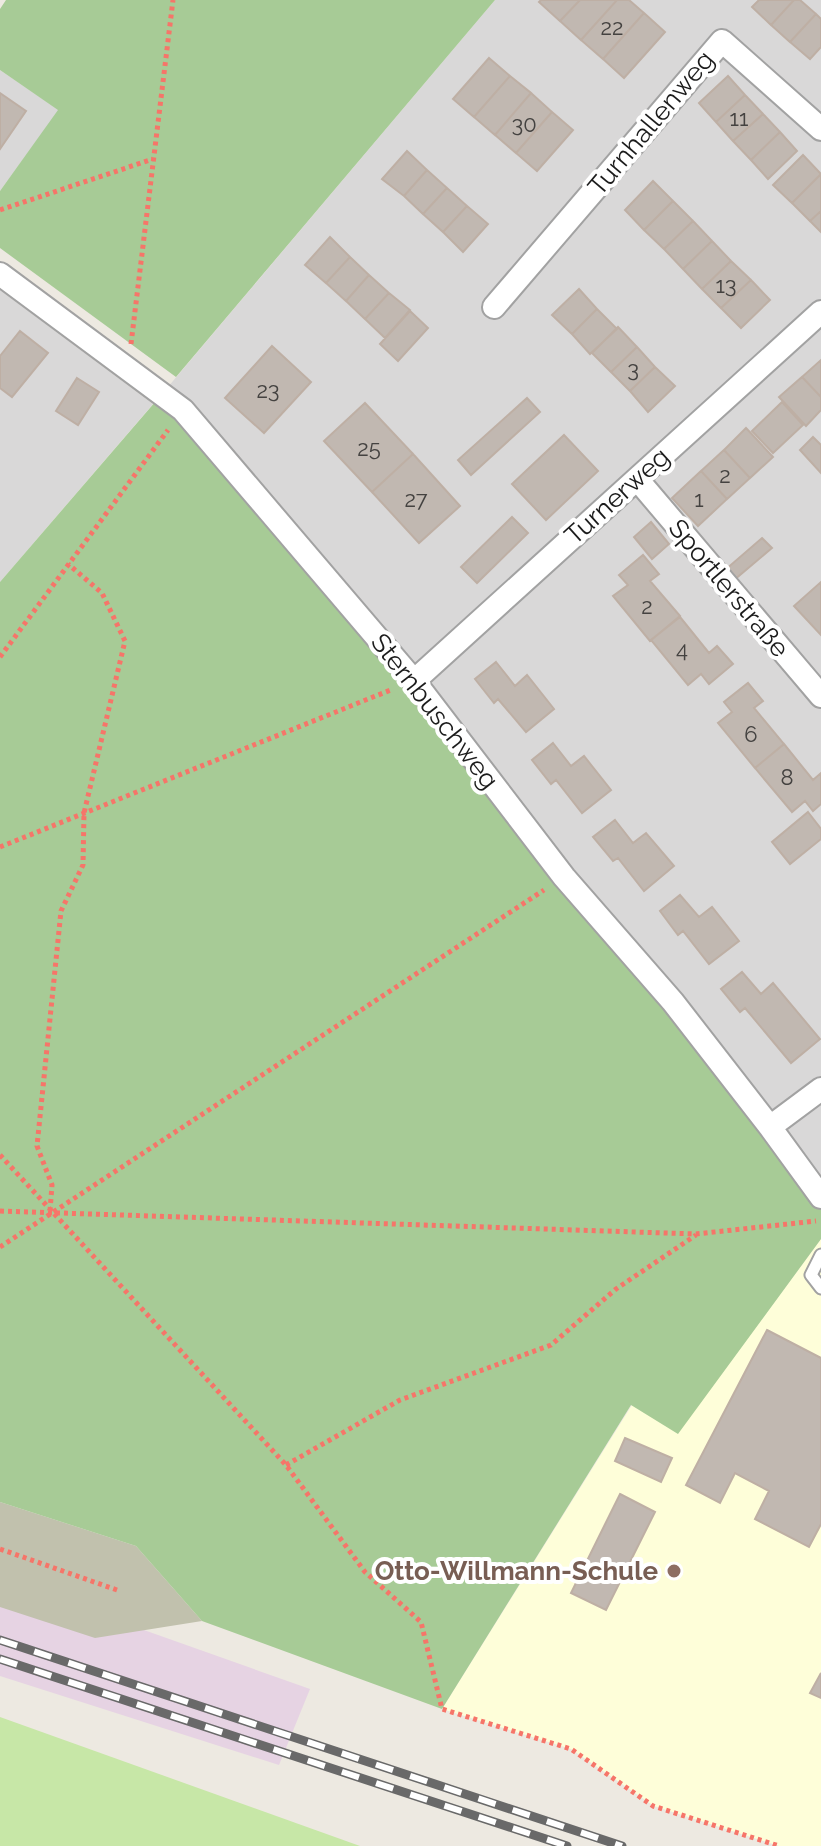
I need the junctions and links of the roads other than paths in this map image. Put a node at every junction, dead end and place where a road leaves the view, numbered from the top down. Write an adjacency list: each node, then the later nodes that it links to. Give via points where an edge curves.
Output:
1 (821, 129): 3 (street, Turnhallenweg, via 722,41)
2 (0, 274): 6 (street, Sternbuschweg, via 183,410)
3 (494, 307)
4 (821, 312): 5 (street, Turnerweg)
5 (637, 479): 6 (street, Turnerweg); 7 (street, Sportlerstraße)
6 (414, 681): 9 (street, Sternbuschweg, via 564,877 673,1002)
7 (821, 696)
8 (821, 1089): 9 (street)
9 (770, 1127): 10 (street, Sternbuschweg)
10 (821, 1197)
11 (821, 1255): 12 (lane, via 811,1275)
12 (821, 1288)

